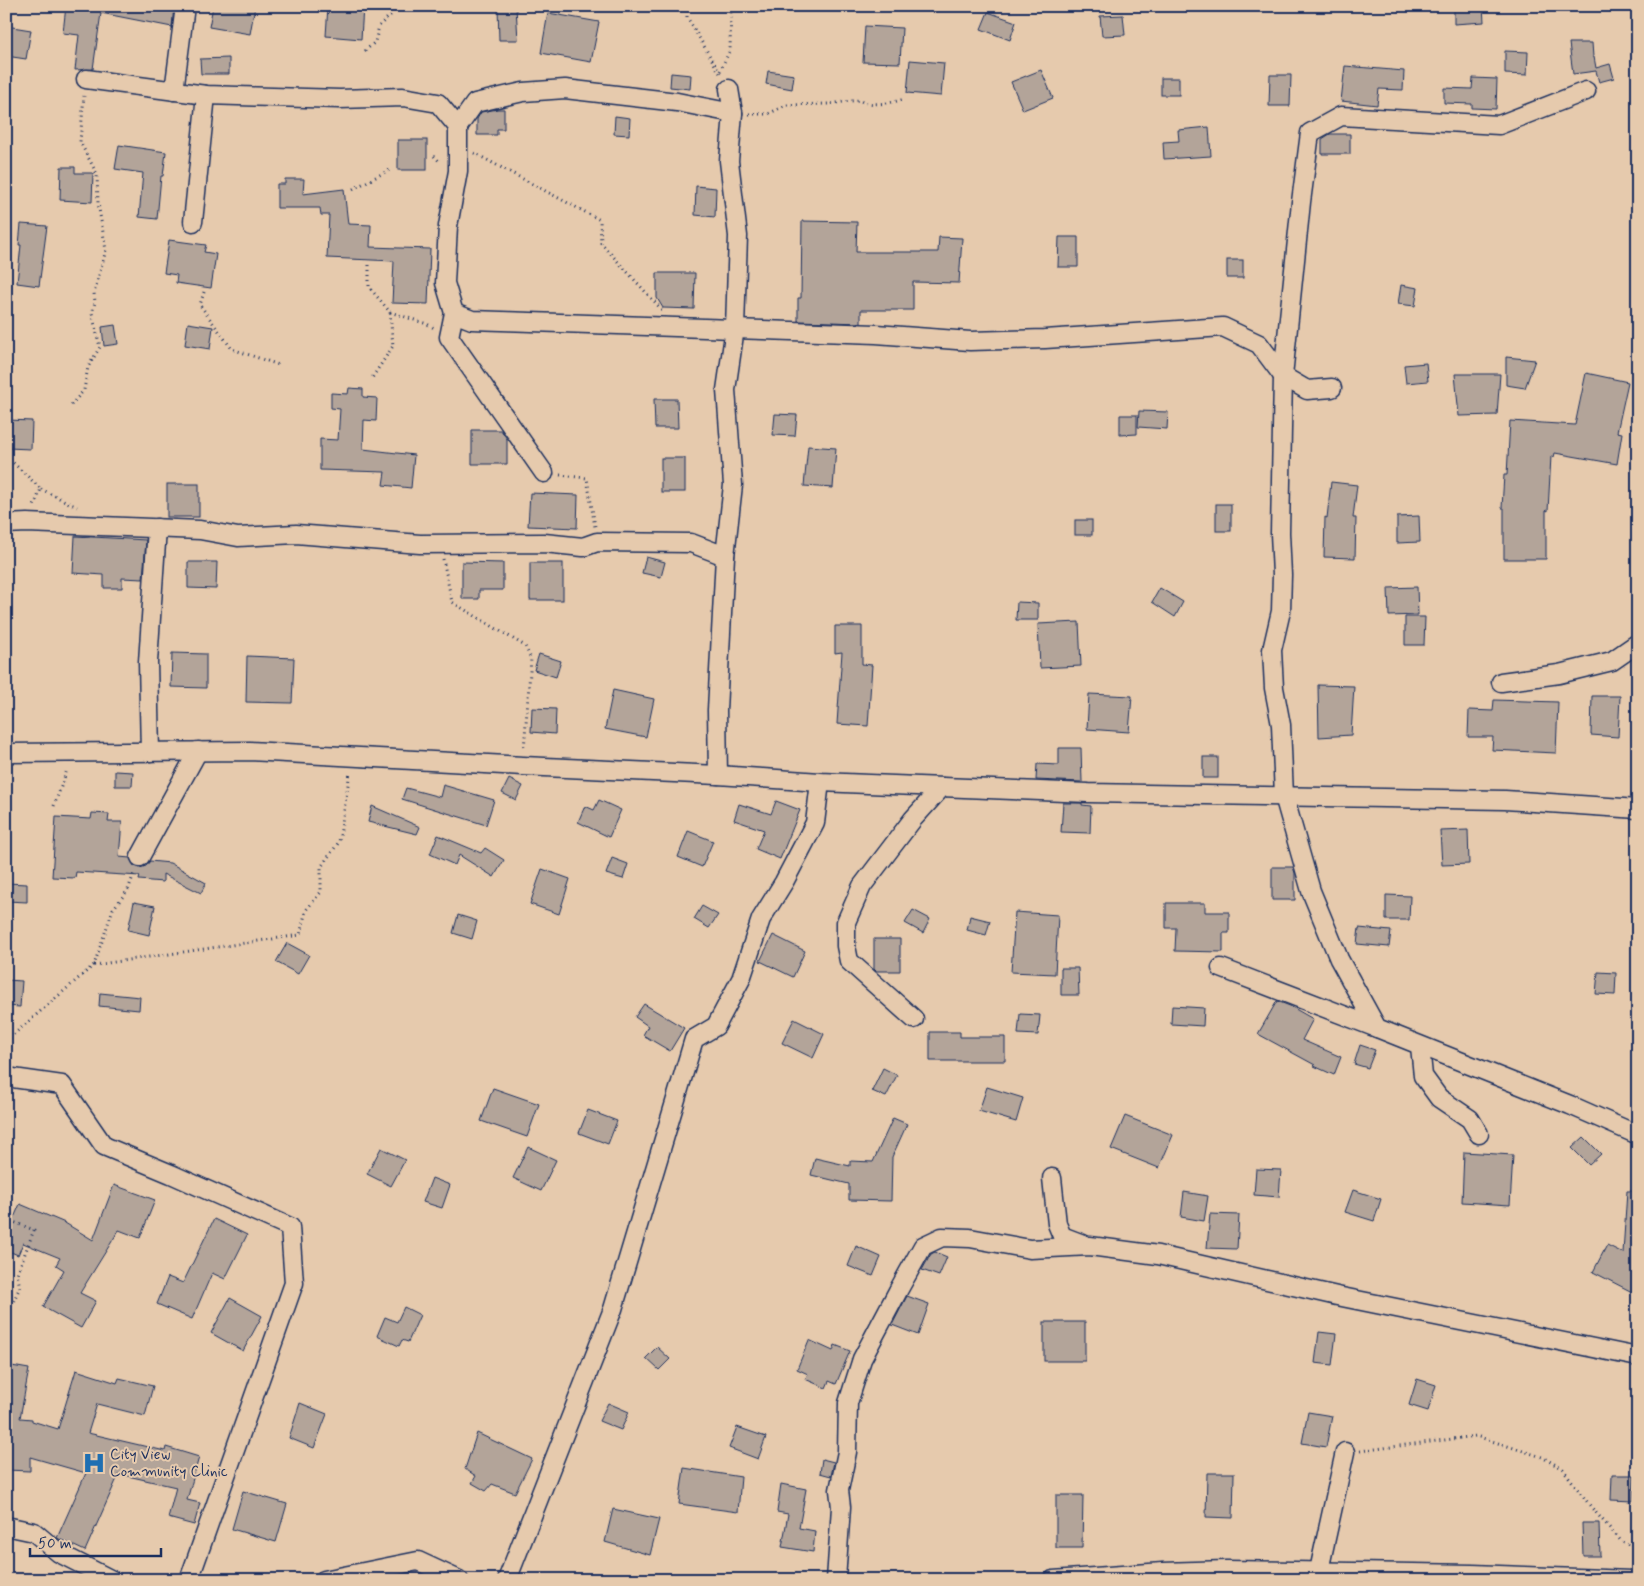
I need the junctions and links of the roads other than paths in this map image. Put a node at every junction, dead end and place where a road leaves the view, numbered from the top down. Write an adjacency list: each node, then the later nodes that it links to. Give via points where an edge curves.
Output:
1 (186, 6): 4 (street)
2 (86, 79): 4 (street)
3 (729, 88): 7 (street)
4 (174, 90): 6 (street)
5 (1586, 90): 12 (street, via 1499,125 1341,116 1310,133)
6 (206, 95): 8 (street, via 340,99 403,97 438,103); 9 (street)
7 (733, 113): 8 (street, via 677,102 565,89 522,92 475,103); 11 (street, via 729,161 738,236)
8 (458, 127): 10 (street, via 458,171 448,226 445,283)
9 (192, 222)
10 (454, 313): 11 (street, via 472,320); 14 (street, via 450,337)
11 (735, 328): 12 (street, via 970,341 1224,327 1259,344); 17 (street, via 726,390 733,485)
12 (1284, 376): 13 (street, via 1307,390); 26 (street, via 1281,610 1272,650 1274,688 1281,725)
13 (1332, 388)
14 (544, 473)
15 (6, 524): 16 (street)
16 (158, 528): 17 (street, via 200,530 238,537 296,534 420,544 544,543 583,547 597,542 691,543); 21 (street, via 148,662)
17 (725, 556): 23 (street, via 717,710)
18 (1638, 643): 19 (street, via 1612,661 1559,674)
19 (1501, 682)
20 (198, 751): 21 (street); 23 (street); 28 (street)
21 (150, 752): 22 (street)
22 (6, 753)
23 (718, 774): 24 (street)
24 (820, 782): 25 (street); 47 (street, via 815,823 761,920 742,980 716,1026 694,1039 613,1309)
25 (942, 787): 26 (street); 30 (street, via 907,826 862,886 846,922 849,962)
26 (1284, 796): 27 (street, via 1505,800); 31 (street, via 1311,891 1339,959)
27 (1638, 809)
28 (140, 857)
29 (1221, 968): 31 (street)
30 (914, 1019)
31 (1377, 1028): 32 (street)
32 (1420, 1046): 34 (street, via 1423,1076 1439,1098 1470,1120); 35 (street)
33 (6, 1077): 44 (street, via 62,1085 104,1146 290,1227 294,1283)
34 (1480, 1134)
35 (1638, 1135)
36 (1052, 1178): 37 (street, via 1057,1224 1062,1236)
37 (1090, 1246): 38 (street, via 1158,1255 1336,1296); 48 (street, via 1030,1249 942,1236 923,1246 862,1359 848,1404 847,1452 839,1490 841,1507)
38 (1638, 1357)
39 (1345, 1452): 42 (street)
40 (6, 1526): 43 (street, via 34,1532 59,1553)
41 (1226, 1570): 42 (street); 49 (street); 50 (street)
42 (1320, 1575): 51 (street)
43 (112, 1580)
44 (189, 1580)
45 (324, 1580): 46 (street, via 418,1562)
46 (459, 1580)
47 (507, 1580)
48 (836, 1580)
49 (1053, 1580)
50 (1250, 1580)
51 (1631, 1580)

